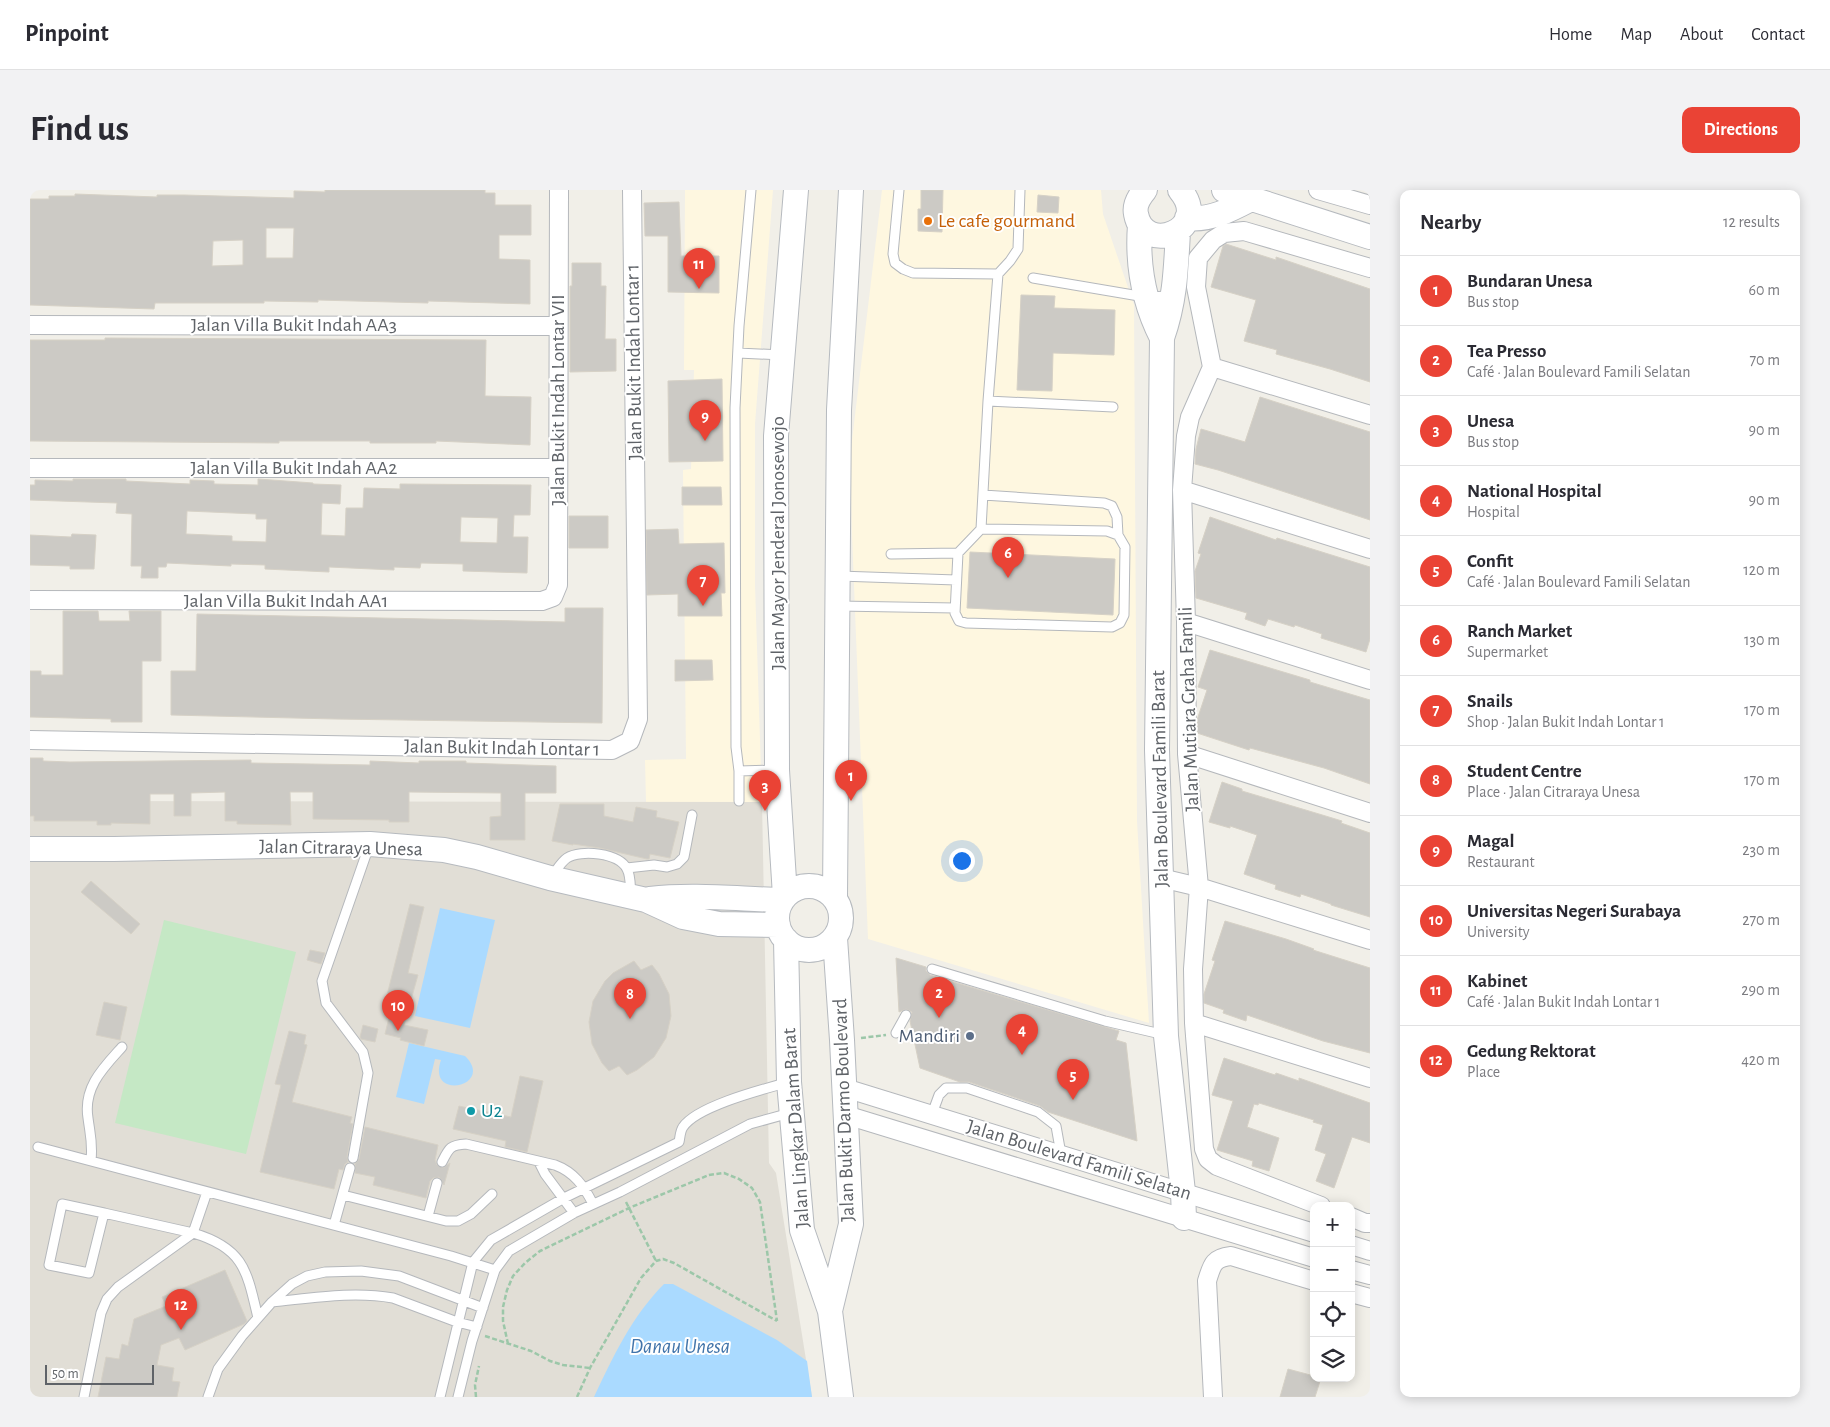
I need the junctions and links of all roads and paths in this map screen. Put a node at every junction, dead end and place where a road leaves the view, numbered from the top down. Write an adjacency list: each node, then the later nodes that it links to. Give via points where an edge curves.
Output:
1 (559, 190): 23 (street, Jalan Bukit Indah Lontar VII)
2 (632, 190): 48 (street, Jalan Bukit Indah Lontar 1, via 638,719 630,741 612,750)
3 (751, 190): 25 (lane)
4 (796, 190): 26 (main road, Jalan Mayor Jenderal Jonosewojo)
5 (851, 190): 40 (main road, via 839,410)
6 (900, 190): 18 (lane, via 893,254 895,263 913,273)
7 (1020, 190): 18 (lane, via 1018,249)
8 (1124, 190): 14 (main road, Jalan Boulevard Famili Barat)
9 (1180, 190): 15 (main road, Jalan Boulevard Famili Barat, via 1188,203)
10 (1224, 190): 12 (main road)
11 (1318, 190): 13 (street)
12 (1251, 199): 15 (main road, via 1230,210); 16 (main road)
13 (1370, 206)
14 (1140, 209): 15 (main road, via 1148,232 1158,236 1169,236); 21 (main road, Jalan Boulevard Famili Barat, via 1140,260)
15 (1183, 225): 20 (main road, Jalan Boulevard Famili Barat)
16 (1370, 237)
17 (1370, 268): 27 (street, via 1244,231 1224,232 1212,240 1198,258 1196,287)
18 (998, 274): 28 (lane)
19 (1032, 278): 21 (lane)
20 (1174, 296): 21 (lane); 24 (main road, Jalan Boulevard Famili Barat)
21 (1145, 298): 24 (main road, Jalan Boulevard Famili Barat)
22 (30, 325): 23 (street, Jalan Villa Bukit Indah AA3)
23 (558, 326): 32 (street, Jalan Bukit Indah Lontar VII)
24 (1162, 338): 59 (main road, Jalan Boulevard Famili Barat, via 1157,750)
25 (738, 353): 26 (lane); 51 (lane, via 735,418 736,747)
26 (782, 355): 50 (main road, Jalan Mayor Jenderal Jonosewojo, via 776,436)
27 (1212, 367): 30 (street); 33 (street, Jalan Mutiara Graha Famili, via 1190,417)
28 (988, 401): 29 (lane); 34 (lane)
29 (1113, 407)
30 (1370, 416)
31 (30, 468): 32 (street, Jalan Villa Bukit Indah AA2)
32 (558, 468): 43 (street, Jalan Bukit Indah Lontar VII, via 558,585 553,597)
33 (1182, 490): 37 (street); 46 (street, Jalan Mutiara Graha Famili)
34 (983, 495): 35 (lane); 36 (lane, via 1104,503 1112,506 1117,517)
35 (981, 529): 36 (lane, via 1108,531); 39 (lane)
36 (1118, 535): 45 (lane, via 1125,547 1124,615 1120,623 1112,627 966,623 959,621)
37 (1370, 549)
38 (891, 554): 39 (lane)
39 (958, 554): 41 (lane)
40 (839, 576): 41 (lane); 44 (main road)
41 (956, 580): 45 (lane)
42 (30, 600): 43 (street, Jalan Villa Bukit Indah AA1)
43 (542, 602)
44 (838, 606): 45 (lane); 61 (main road)
45 (955, 608)
46 (1186, 622): 47 (street); 49 (street, Jalan Mutiara Graha Famili)
47 (1370, 680)
48 (30, 740)
49 (1187, 754): 53 (street); 60 (street, Jalan Mutiara Graha Famili)
50 (777, 770): 51 (lane); 63 (main road, Jalan Mayor Jenderal Jonosewojo)
51 (739, 771): 52 (lane)
52 (739, 800)
53 (1370, 813)
54 (692, 816): 57 (lane, via 684,857 677,864)
55 (370, 844): 56 (main road, Jalan Citraraya Unesa); 58 (main road, Jalan Citraraya Unesa, via 444,850); 83 (lane, via 322,981 326,1003 363,1052 368,1073)
56 (30, 849)
57 (627, 868): 58 (lane, via 619,860 592,853 576,854 565,859); 62 (lane)
58 (550, 878): 62 (main road, Jalan Citraraya Unesa)
59 (1161, 878): 60 (street); 71 (main road, Jalan Boulevard Famili Barat)
60 (1199, 887): 64 (street); 69 (street, Jalan Mutiara Graha Famili, via 1193,969)
61 (835, 897): 63 (main road, via 810,885 801,886); 66 (main road, via 842,922)
62 (638, 898): 63 (main road, Jalan Citraraya Unesa); 65 (main road, Jalan Citraraya Unesa, via 683,917)
63 (783, 898): 65 (main road, via 778,908)
64 (1370, 940)
65 (783, 941): 66 (main road, via 806,950 827,945); 75 (main road, Jalan Lingkar Dalam Barat)
66 (836, 947): 72 (main road, Jalan Bukit Darmo Boulevard)
67 (932, 969): 71 (lane)
68 (906, 1015): 70 (lane)
69 (1194, 1023): 74 (street); 97 (street, Jalan Mutiara Graha Famili, via 1204,1149 1208,1159 1217,1166)
70 (896, 1033): 72 (path)
71 (1166, 1036): 93 (main road, Jalan Boulevard Famili Barat)
72 (842, 1040): 76 (main road, Jalan Bukit Darmo Boulevard)
73 (122, 1047): 85 (lane, via 96,1076 88,1100 87,1116 93,1145)
74 (1370, 1078)
75 (789, 1082): 77 (main road, Jalan Lingkar Dalam Barat); 80 (lane, via 743,1094 691,1118 682,1128)
76 (845, 1088): 78 (street, Jalan Boulevard Famili Selatan); 79 (main road, Jalan Bukit Darmo Boulevard)
77 (793, 1113): 84 (lane, via 750,1124); 108 (main road, Jalan Lingkar Dalam Barat)
78 (932, 1114): 82 (street, Jalan Boulevard Famili Selatan); 82 (lane, via 939,1095 946,1088 967,1088 1038,1112 1056,1126)
79 (846, 1115): 103 (street, Jalan Boulevard Famili Selatan); 106 (main road, Jalan Bukit Darmo Boulevard)
80 (679, 1142): 84 (lane); 90 (lane)
81 (38, 1146): 85 (lane)
82 (1062, 1154): 93 (street, Jalan Boulevard Famili Selatan)
83 (353, 1158)
84 (687, 1158): 92 (lane)
85 (91, 1160): 91 (lane)
86 (442, 1162): 87 (lane, via 448,1149 466,1144)
87 (539, 1162): 90 (lane, via 565,1169); 96 (lane)
88 (350, 1168): 95 (lane)
89 (437, 1183): 102 (lane)
90 (585, 1187): 96 (lane); 98 (lane)
91 (207, 1192): 107 (lane); 110 (lane)
92 (620, 1192): 98 (lane); 99 (path)
93 (1183, 1192): 103 (main road, Jalan Boulevard Famili Barat); 109 (street, Jalan Boulevard Famili Selatan)
94 (492, 1194): 102 (lane, via 458,1221)
95 (343, 1195): 102 (lane); 107 (lane)
96 (564, 1198): 101 (lane); 115 (lane, via 491,1240)
97 (1311, 1202)
98 (593, 1204): 101 (lane)
99 (628, 1208): 114 (path); 114 (path, via 724,1173 752,1188 760,1202 777,1321 674,1263 664,1259); 129 (path, via 540,1251 513,1276 503,1307)
100 (104, 1213): 100 (lane, via 89,1273 49,1265 62,1204); 110 (lane)
101 (574, 1213): 116 (lane, via 509,1251)
102 (428, 1216)
103 (1184, 1218): 113 (street, Jalan Boulevard Famili Selatan)
104 (1355, 1218): 105 (street)
105 (1370, 1222)
106 (851, 1224): 108 (main road, via 830,1242 817,1243); 125 (main road, Jalan Bukit Darmo Boulevard)
107 (334, 1225): 115 (lane)
108 (802, 1230): 125 (main road, Jalan Lingkar Dalam Barat)
109 (1310, 1232)
110 (194, 1233): 126 (lane, via 212,1238 230,1250 241,1263 249,1279); 132 (lane, via 118,1287 107,1299 101,1313)
111 (1355, 1246): 112 (street)
112 (1370, 1251)
113 (1310, 1257)
114 (656, 1261): 131 (path, via 641,1278)
115 (473, 1262): 116 (lane); 122 (lane)
116 (495, 1270): 124 (lane)
117 (1355, 1271): 118 (street)
118 (1370, 1276)
119 (1310, 1280): 139 (street, via 1231,1256 1220,1258 1212,1266 1207,1281)
120 (1355, 1294): 121 (street)
121 (1370, 1298)
122 (463, 1300): 123 (lane, via 399,1276 361,1271 307,1276 292,1284); 124 (lane); 127 (lane)
123 (272, 1302): 126 (lane); 127 (lane, via 348,1294 382,1296)
124 (483, 1308): 128 (lane)
125 (830, 1311): 138 (main road)
126 (258, 1318): 133 (lane, via 218,1369)
127 (457, 1322): 128 (lane); 134 (lane)
128 (476, 1330): 129 (path); 135 (lane)
129 (508, 1344): 131 (path, via 563,1365)
130 (479, 1366): 136 (path)
131 (590, 1368): 137 (path)
132 (84, 1397)
133 (208, 1397)
134 (440, 1397)
135 (458, 1397)
136 (476, 1397)
137 (577, 1397)
138 (842, 1397)
139 (1213, 1397)

